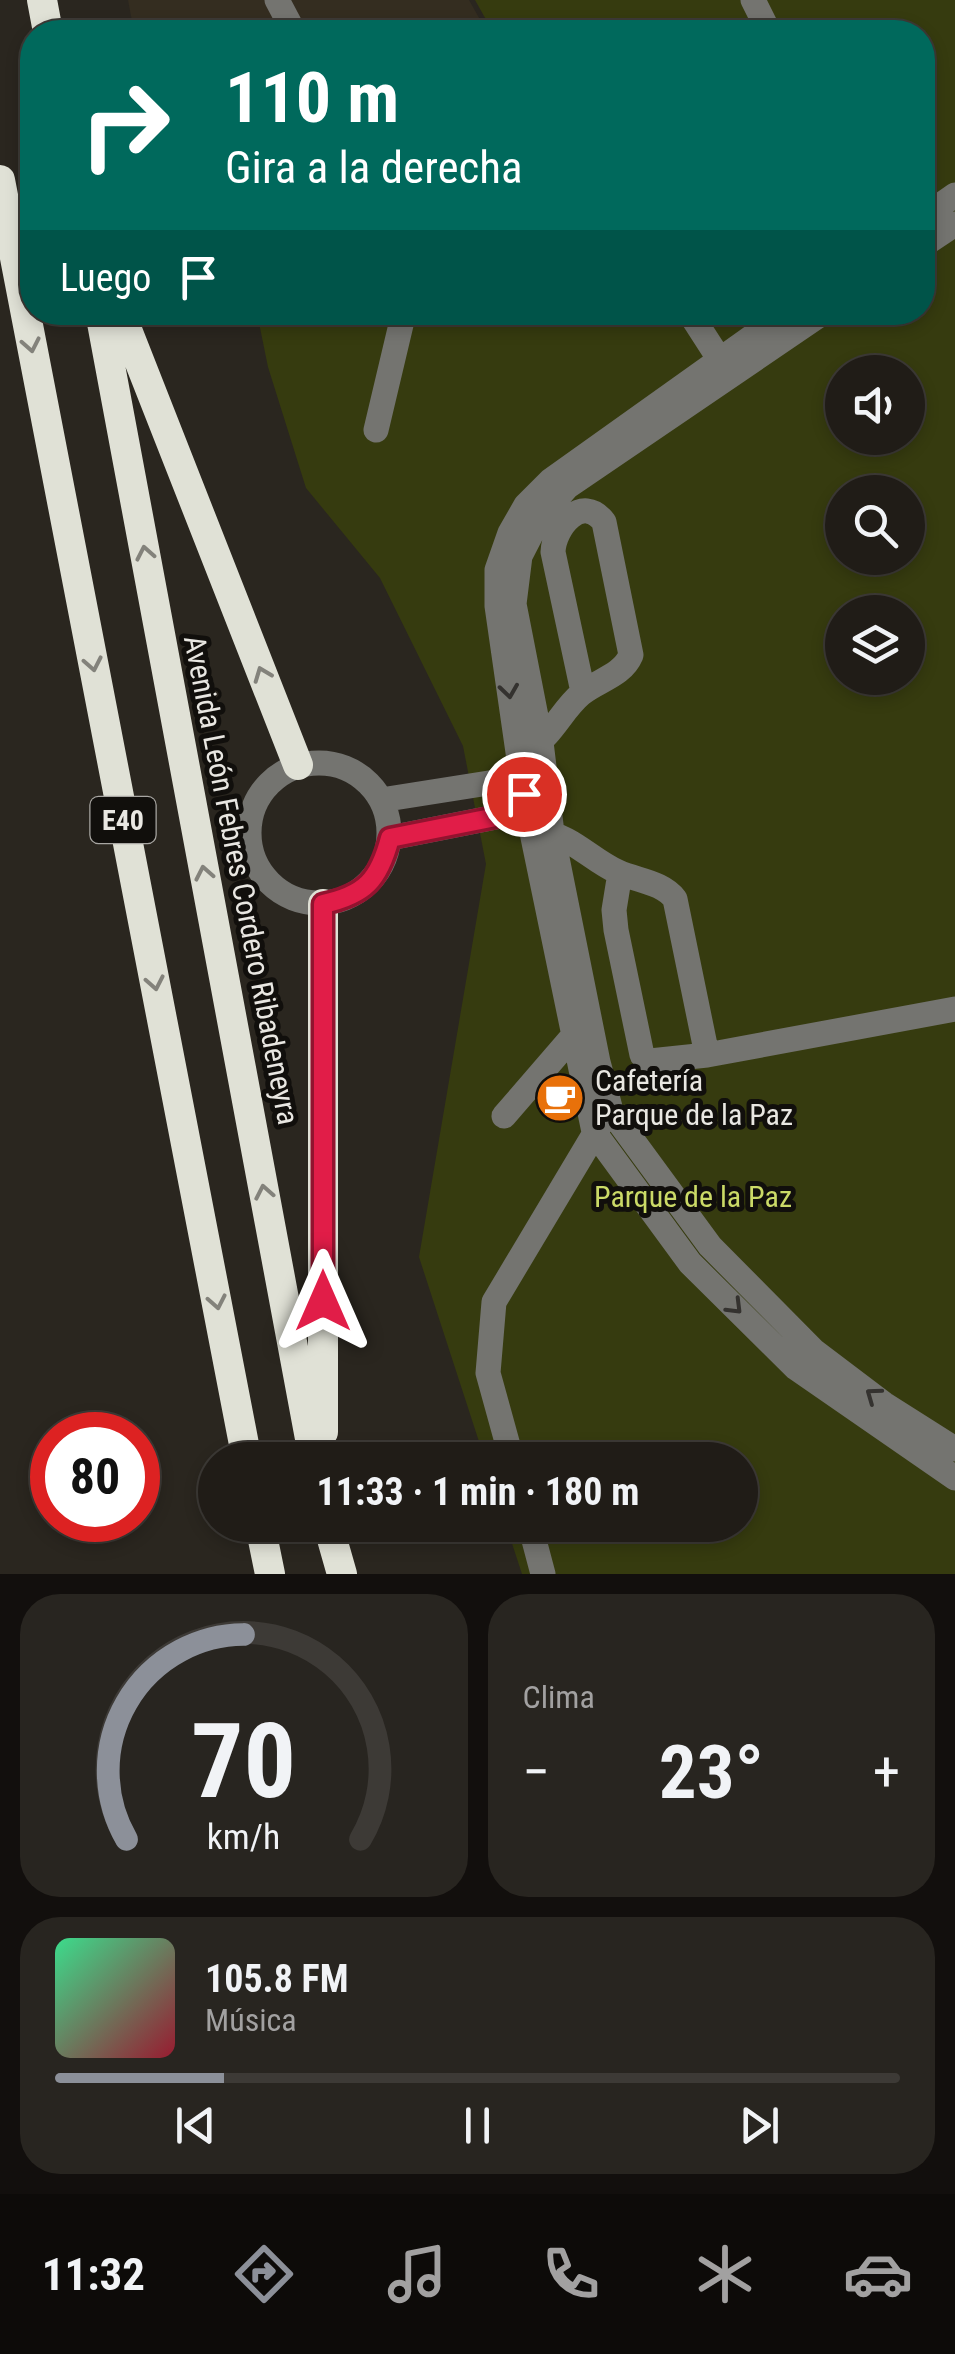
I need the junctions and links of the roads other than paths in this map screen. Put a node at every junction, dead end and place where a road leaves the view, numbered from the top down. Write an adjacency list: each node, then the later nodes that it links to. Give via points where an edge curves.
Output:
1 (0, 180): 2 (highway, E40)
2 (11, 300): 27 (highway, E40, one-way to 27)
3 (102, 325): 28 (highway, Avenida León Febres Cordero Ribadeneyra / E40, one-way to 3)
4 (125, 325): 13 (highway, one-way to 4)
5 (401, 325): 10 (lane)
6 (697, 325): 9 (lane)
7 (772, 325): 9 (lane)
8 (801, 325): 9 (lane)
9 (724, 368): 12 (lane, via 550,481 510,533 497,570 497,606)
10 (376, 430)
11 (583, 692): 11 (lane, via 624,667 632,648 604,522 586,510 564,521 553,538); 12 (lane)
12 (529, 748): 14 (lane); 16 (lane)
13 (298, 765): 15 (lane, via 346,767); 19 (lane, via 272,779 255,803 248,831 254,860 270,884 294,900)
14 (519, 796): 15 (lane, via 495,782); 16 (lane); 17 (lane, via 506,815)
15 (382, 800): 17 (lane)
16 (542, 832): 18 (lane); 21 (lane)
17 (390, 838): 19 (lane, via 369,884)
18 (620, 873): 22 (lane, via 668,890 679,907); 22 (lane, via 614,910 642,1055 650,1062)
19 (323, 904): 29 (highway)
20 (955, 1009): 22 (lane)
21 (583, 1033): 23 (lane); 24 (lane); 25 (lane)
22 (707, 1055)
23 (611, 1111): 25 (lane); 26 (lane)
24 (504, 1116)
25 (594, 1132): 26 (lane); 30 (lane, via 494,1302 488,1373)
26 (700, 1255): 31 (lane, via 805,1360)
27 (244, 1442)
28 (311, 1442)
29 (322, 1442)
30 (507, 1442)
31 (939, 1448): 32 (lane)
32 (955, 1478)
33 (263, 1542): 36 (highway)
34 (333, 1542): 37 (highway)
35 (535, 1542): 38 (lane)
36 (270, 1574)
37 (342, 1574)
38 (543, 1574)

